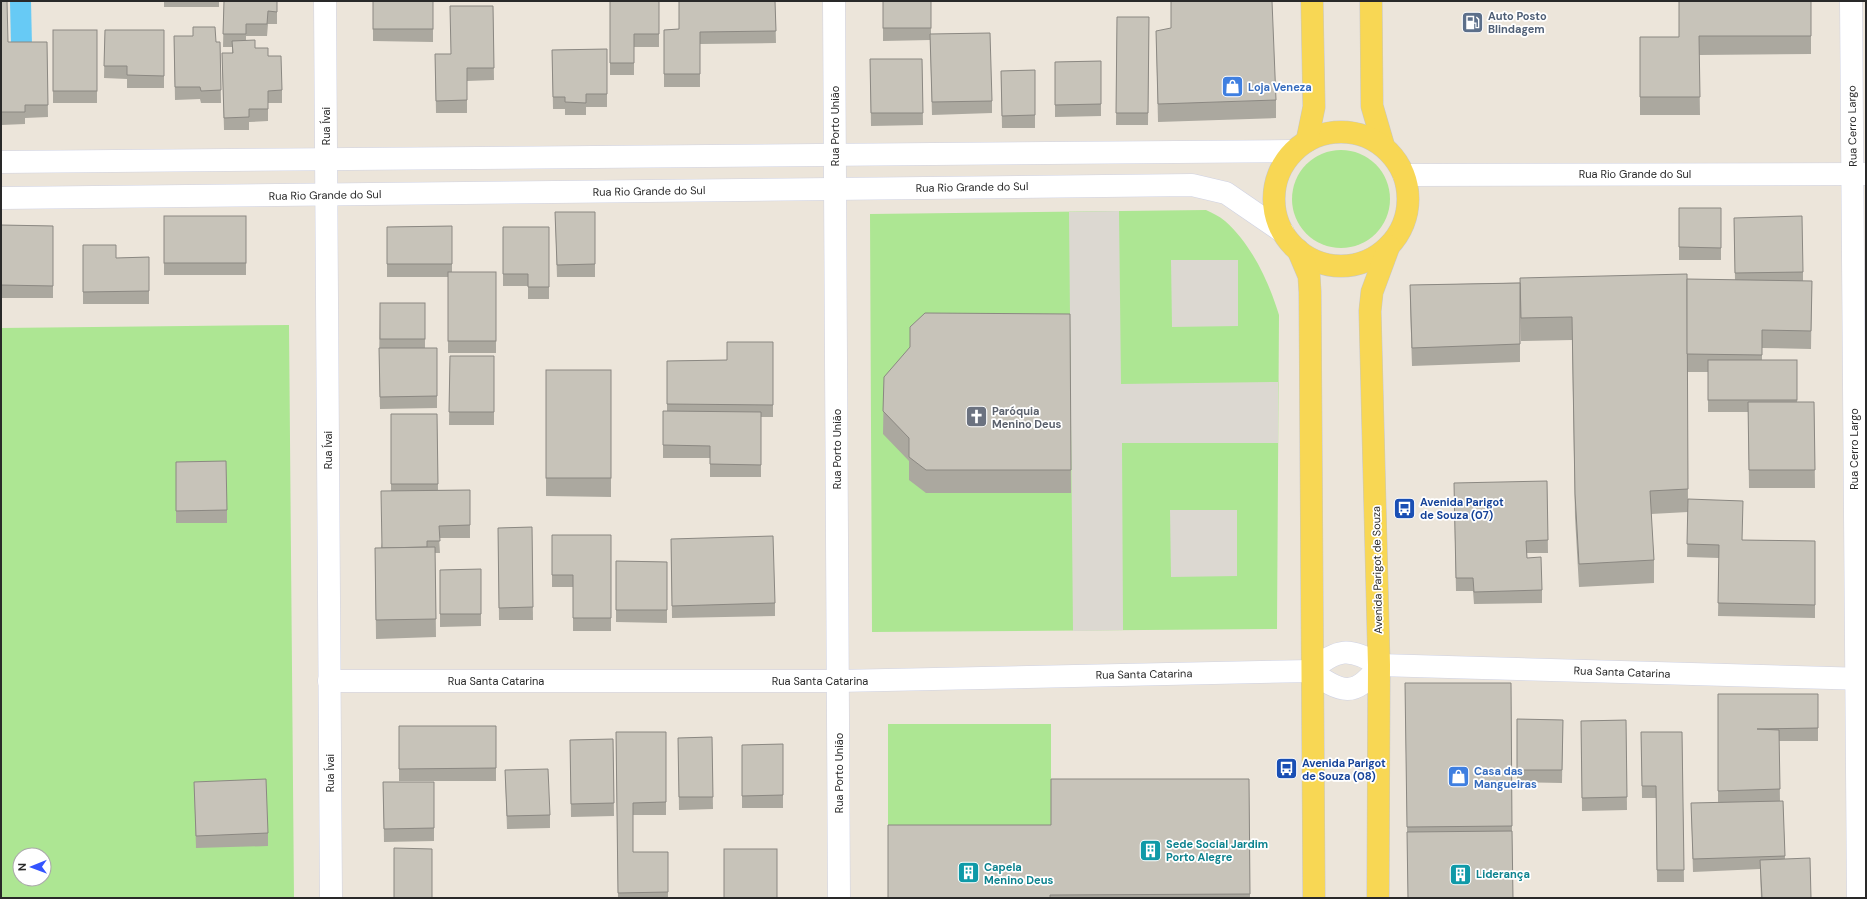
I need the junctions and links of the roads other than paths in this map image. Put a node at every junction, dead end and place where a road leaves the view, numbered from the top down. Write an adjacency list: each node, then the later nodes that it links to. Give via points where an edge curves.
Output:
1 (325, 1): 9 (street, Rua Ívai)
2 (834, 1): 8 (street, Rua Porto União)
3 (1312, 1): 7 (main road, via 1314,107)
4 (1371, 1): 6 (main road, via 1372,106)
5 (1851, 1): 11 (street, Rua Cerro Largo)
6 (1383, 144): 7 (main road, via 1353,132 1330,132); 12 (main road)
7 (1300, 146): 8 (street); 16 (main road, via 1280,169 1275,186 1275,210)
8 (836, 156): 9 (street); 13 (street, Rua Porto União)
9 (326, 160): 10 (street); 14 (street, Rua Ívai)
10 (1, 162)
11 (1859, 174): 12 (street, Rua Rio Grande do Sul); 21 (street, Rua Cerro Largo)
12 (1404, 175): 17 (main road, via 1407,212 1402,227)
13 (836, 189): 14 (street, Rua Rio Grande do Sul); 16 (street, Rua Rio Grande do Sul, via 1192,184 1226,193); 23 (street, Rua Porto União)
14 (326, 194): 15 (street, Rua Rio Grande do Sul); 22 (street, Rua Ívai)
15 (1, 198)
16 (1283, 232): 18 (main road)
17 (1389, 246): 18 (main road, via 1372,258 1352,265 1330,265 1314,261); 19 (main road, Avenida Parigot de Souza, via 1372,292 1370,311)
18 (1298, 250): 20 (main road, via 1309,276 1310,292)
19 (1379, 665): 20 (street, Rua Santa Catarina, via 1358,653 1335,654 1324,659); 20 (street, via 1370,678 1351,689 1335,687); 21 (street, Rua Santa Catarina); 27 (main road, Avenida Parigot de Souza)
20 (1311, 671): 23 (street, Rua Santa Catarina); 26 (main road)
21 (1861, 679): 28 (street, Rua Cerro Largo)
22 (329, 681): 23 (street, Rua Santa Catarina); 24 (street, Rua Ívai)
23 (838, 681): 25 (street, Rua Porto União)
24 (331, 898)
25 (840, 898)
26 (1314, 898)
27 (1378, 898)
28 (1858, 898)

